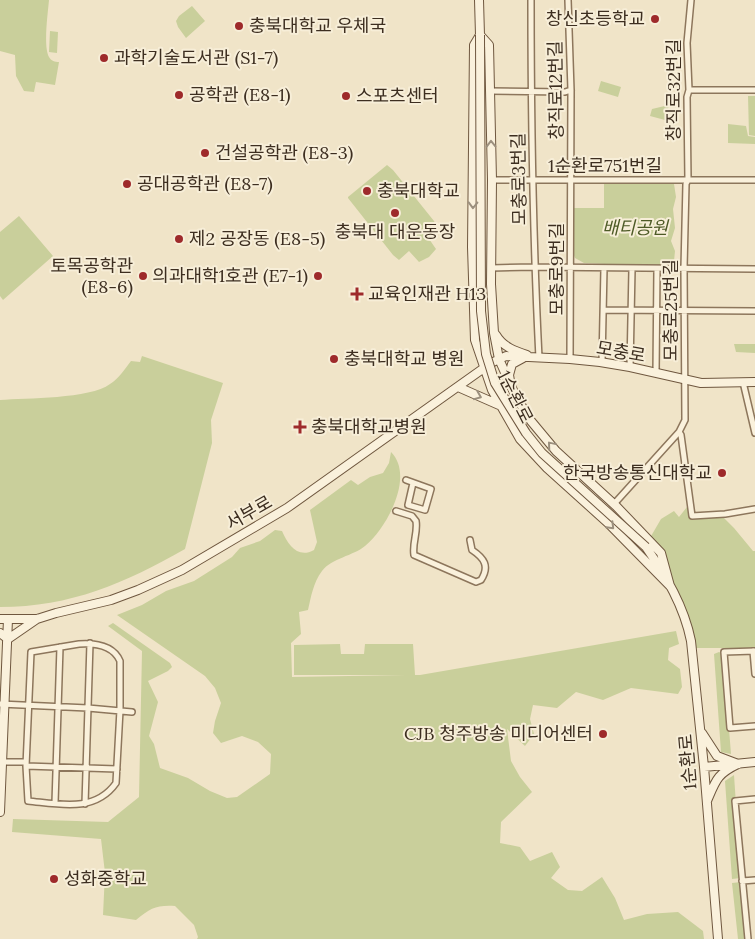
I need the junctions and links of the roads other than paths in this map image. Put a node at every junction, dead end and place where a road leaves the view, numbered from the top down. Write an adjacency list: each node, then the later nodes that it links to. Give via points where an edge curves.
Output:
1 (479, 0): 5 (main road)
2 (531, 0): 10 (street, 모충로3번길)
3 (568, 0): 7 (street, 창직로12번길)
4 (691, 0): 8 (street, 창직로32번길, via 687,42)
5 (480, 35): 6 (main road, via 489,45); 36 (main road, 1순환로, one-way to 36, via 474,45 472,247 475,340); 52 (main road, 1순환로, bridge, via 481,311 485,348 495,383 542,453 646,547)
6 (490, 90): 10 (street); 12 (main road, one-way to 6)
7 (571, 90): 10 (street); 11 (street, 창직로12번길)
8 (689, 90): 9 (street); 14 (street, 창직로32번길)
9 (755, 90)
10 (531, 91): 13 (street, 모충로3번길)
11 (570, 179): 13 (street, 1순환로751번길); 14 (street, 1순환로751번길); 18 (street, 모충로9번길)
12 (492, 180): 13 (street, 1순환로751번길); 17 (main road)
13 (533, 180): 16 (street, 모충로3번길)
14 (688, 180): 15 (street, 1순환로751번길); 20 (street, 모충로25번길)
15 (755, 180)
16 (534, 266): 17 (street); 18 (street); 31 (street, 모충로3번길)
17 (491, 268): 29 (main road)
18 (571, 268): 19 (street); 33 (street, 모충로9번길)
19 (604, 268): 21 (street); 24 (street)
20 (684, 268): 22 (street); 23 (street); 27 (street, 모충로25번길)
21 (632, 269): 22 (street); 25 (street)
22 (657, 269): 26 (street)
23 (755, 269)
24 (604, 310): 25 (street); 34 (street)
25 (630, 310): 26 (street); 35 (street)
26 (658, 310): 27 (street); 37 (street)
27 (684, 311): 28 (street); 38 (street, 모충로25번길)
28 (755, 311)
29 (494, 332): 31 (main road, via 507,347); 32 (main road)
30 (525, 357): 31 (main road, 모충로); 32 (main road, 모충로); 41 (main road, via 512,364)
31 (539, 358): 33 (main road, 모충로)
32 (499, 359): 36 (main road, 모충로); 41 (main road)
33 (570, 359): 34 (main road, 모충로)
34 (602, 362): 35 (main road, 모충로)
35 (630, 367): 37 (main road, 모충로)
36 (484, 368): 42 (main road, 서부로); 43 (main road, 1순환로)
37 (656, 373): 38 (main road, 모충로)
38 (684, 380): 39 (main road, 모충로); 44 (street, 모충로25번길, via 685,420)
39 (743, 382): 40 (main road, 모충로); 45 (street)
40 (755, 382)
41 (510, 386): 48 (main road, one-way to 41, via 556,451 531,421)
42 (458, 387): 43 (main road, one-way to 43); 54 (main road, 서부로, via 287,508 182,570 111,600)
43 (499, 404): 52 (main road, 1순환로, one-way to 52, via 520,440)
44 (679, 432): 48 (street); 49 (street, via 692,516)
45 (755, 433)
46 (406, 480): 47 (street)
47 (413, 483): 47 (street, via 431,490 425,510 408,505)
48 (614, 504): 52 (main road, via 661,553)
49 (755, 509)
50 (396, 510): 51 (street, via 416,521 414,555 476,582 481,580 486,569 481,557 472,550)
51 (470, 540)
52 (670, 586): 68 (main road, 1순환로, via 688,624)
53 (4, 619): 54 (main road, 서부로); 56 (main road)
54 (37, 619): 56 (main road)
55 (0, 633): 56 (main road)
56 (8, 639): 61 (main road)
57 (90, 643): 58 (street); 64 (street); 65 (street, via 101,645 119,657)
58 (60, 647): 62 (street, via 31,652); 63 (street)
59 (754, 651): 60 (street); 67 (street, via 724,652 730,728)
60 (755, 674)
61 (2, 704): 62 (street); 69 (main road)
62 (29, 706): 63 (street); 71 (street)
63 (58, 707): 64 (street); 73 (street)
64 (88, 708): 65 (street); 75 (street)
65 (120, 710): 66 (street); 76 (street)
66 (132, 712)
67 (755, 726)
68 (701, 730): 72 (main road, via 717,756); 74 (main road, 1순환로)
69 (1, 762): 71 (street); 81 (main road)
70 (755, 762): 72 (main road)
71 (26, 764): 73 (street); 79 (street, via 28,801)
72 (738, 764): 74 (main road); 78 (main road, via 719,776)
73 (56, 767): 75 (street); 79 (street)
74 (704, 767): 78 (main road, 1순환로)
75 (86, 768): 76 (street); 80 (street)
76 (117, 769): 80 (street, via 114,786 94,802)
77 (755, 799): 83 (street, via 735,801)
78 (706, 802): 84 (main road, 1순환로)
79 (55, 803): 80 (street)
80 (85, 804)
81 (0, 812)
82 (755, 880): 83 (street)
83 (742, 881): 85 (street)
84 (718, 939)
85 (748, 939)

